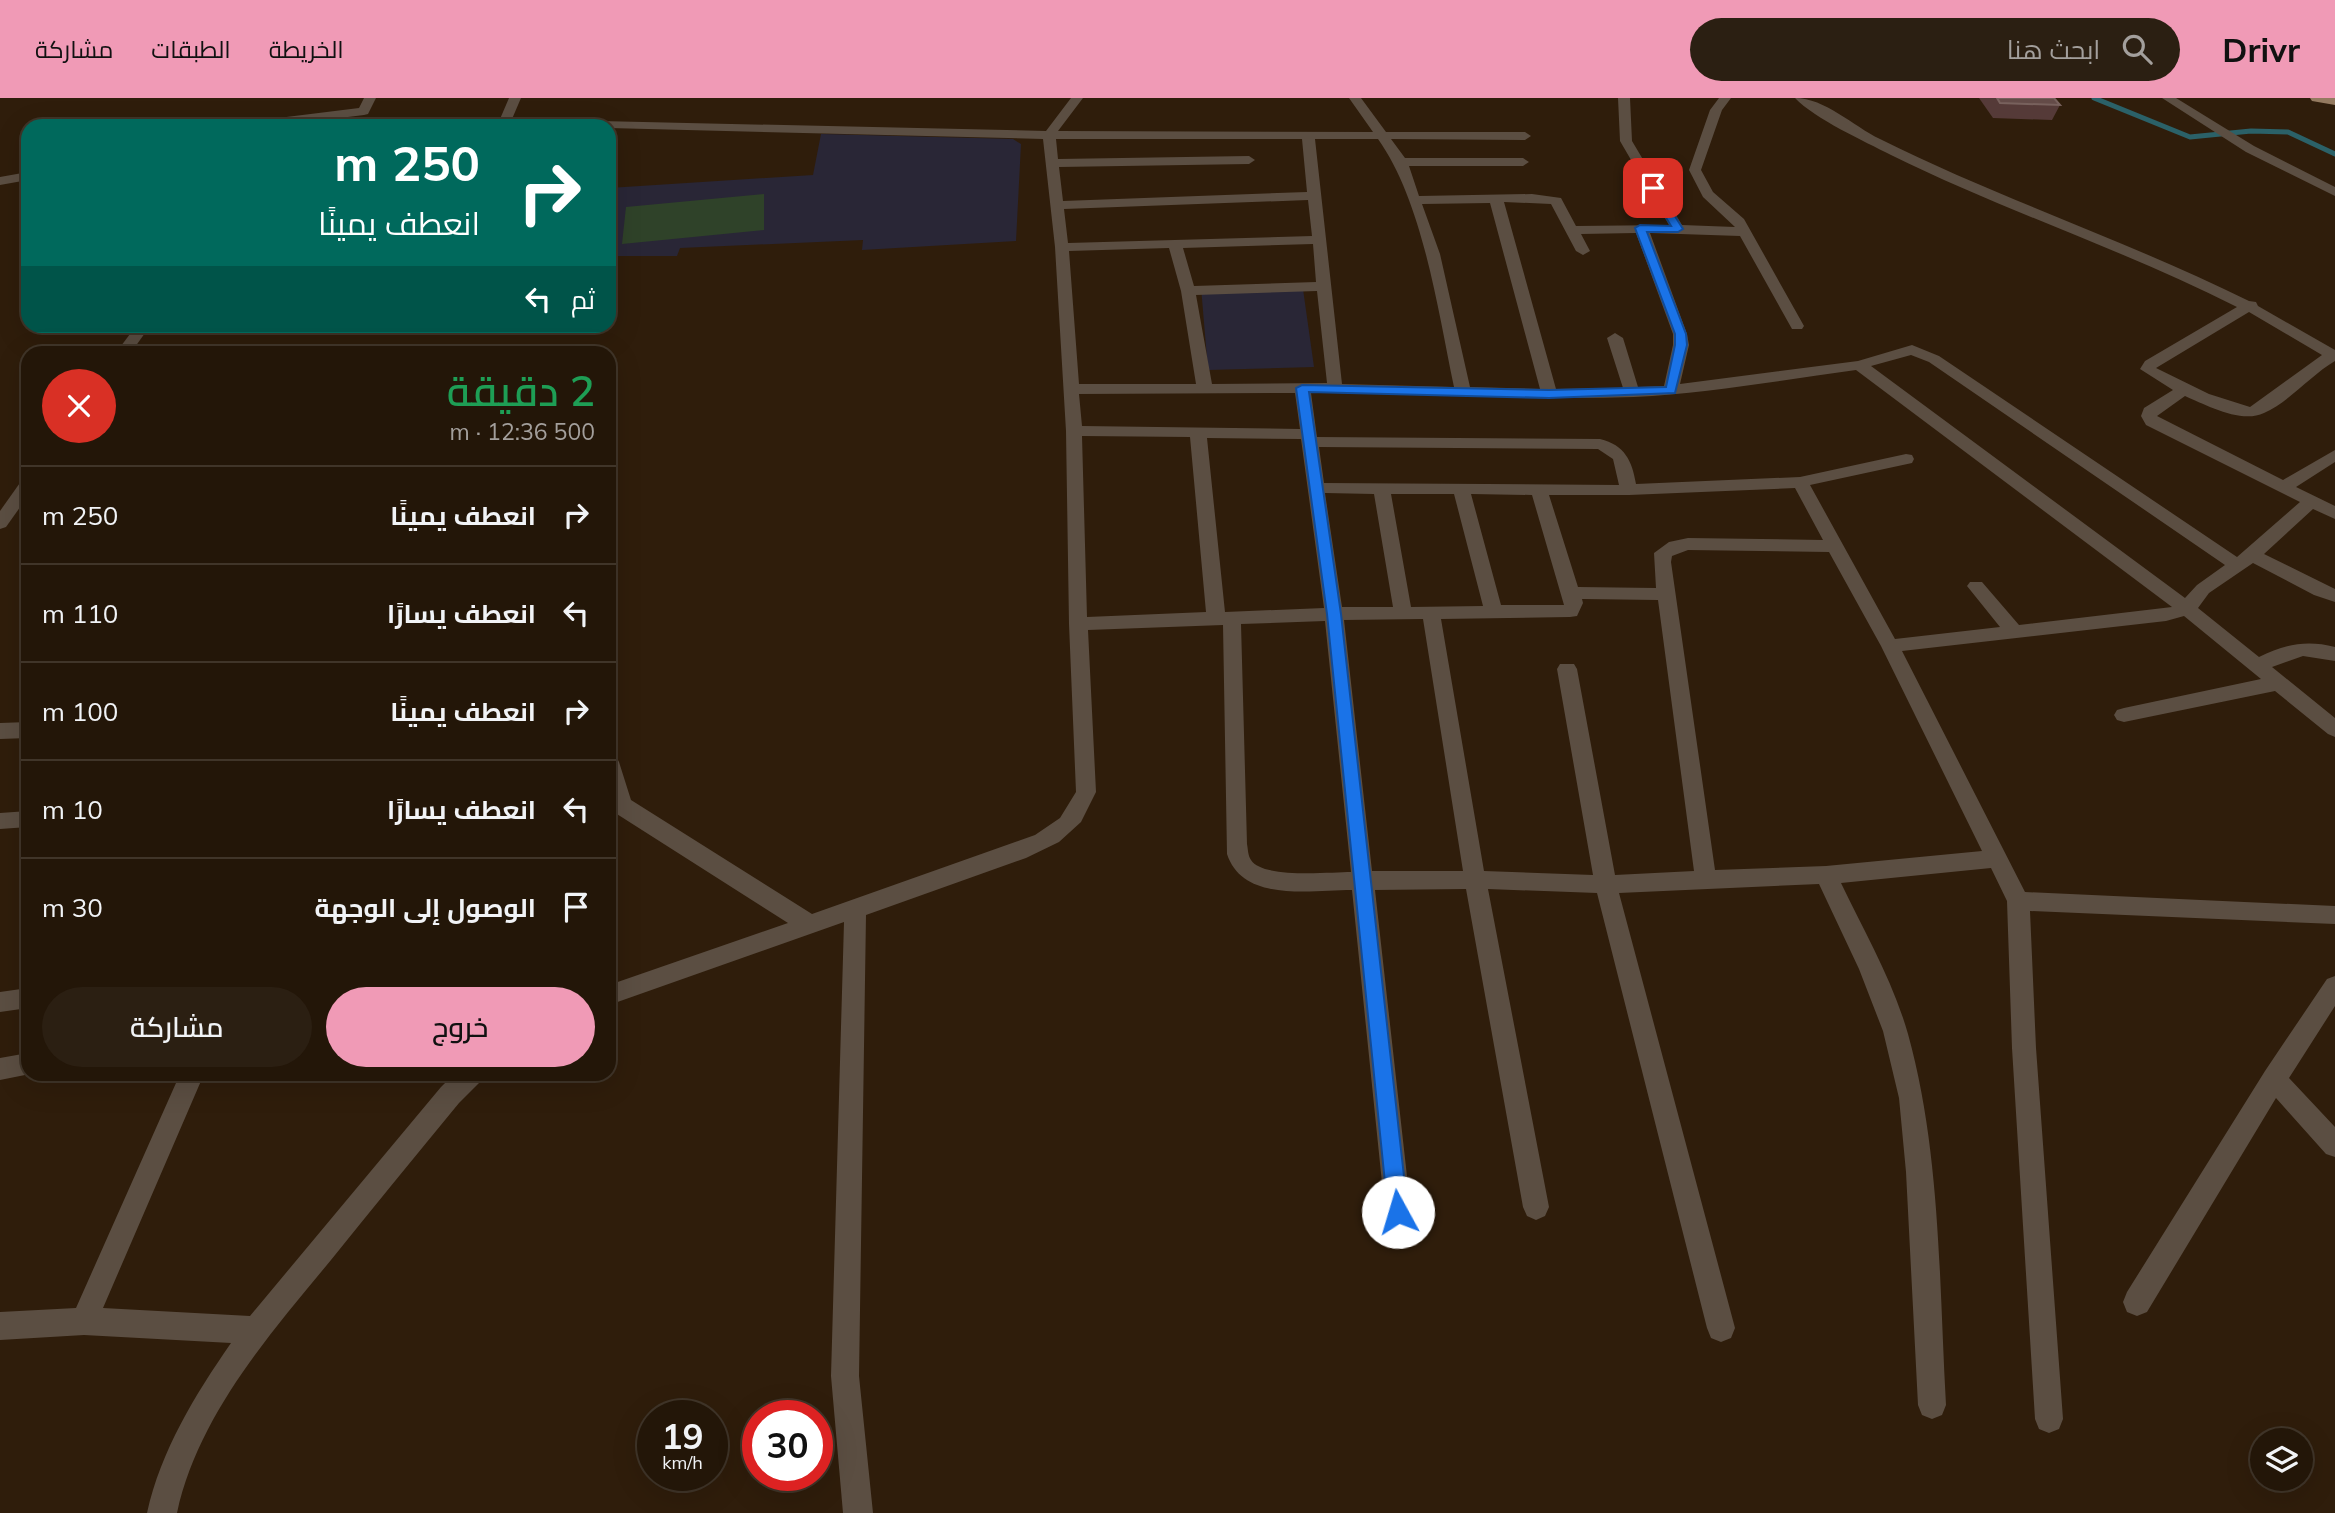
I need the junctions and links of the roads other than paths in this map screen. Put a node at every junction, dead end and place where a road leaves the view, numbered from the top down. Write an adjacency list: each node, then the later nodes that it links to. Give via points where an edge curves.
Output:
1 (370, 98): 12 (street, via 366,117)
2 (515, 98): 13 (street)
3 (1077, 98): 16 (street)
4 (1355, 98): 17 (street)
5 (1624, 98): 32 (street, via 1626,141)
6 (1724, 98): 34 (street, via 1695,170 1708,194 1733,213)
7 (1801, 98): 41 (street, via 1917,162)
8 (2168, 98): 14 (street)
9 (2189, 98): 14 (street)
10 (2316, 98): 11 (main road)
11 (2335, 101)
12 (339, 119)
13 (506, 119)
14 (2204, 121): 26 (street)
15 (616, 126): 16 (street)
16 (1049, 135): 18 (street); 23 (street)
17 (1380, 135): 18 (street); 19 (street); 21 (street)
18 (1308, 136): 27 (street)
19 (1525, 136)
20 (1249, 160): 23 (street)
21 (1401, 162): 22 (street); 29 (street)
22 (1523, 162)
23 (1053, 163): 30 (street)
24 (21, 177): 25 (street)
25 (0, 180)
26 (2335, 192)
27 (1312, 196): 30 (street); 35 (street)
28 (1496, 199): 29 (street); 33 (street, via 1556,201); 54 (street)
29 (1414, 200): 52 (street, via 1433,254)
30 (1058, 205): 37 (street)
31 (1640, 228): 32 (street); 33 (street); 51 (street, via 1680,334)
32 (1678, 229): 34 (street)
33 (1573, 230): 38 (street)
34 (1744, 232): 42 (street)
35 (1319, 240): 36 (street); 39 (street)
36 (1175, 244): 37 (street); 40 (street)
37 (1062, 247): 48 (street)
38 (1583, 251)
39 (1323, 286): 40 (street); 47 (street)
40 (1188, 290): 49 (street)
41 (2251, 305): 44 (street); 50 (street, via 2147,366)
42 (1797, 326)
43 (1615, 338): 53 (street)
44 (2334, 355): 50 (street, via 2254,413 2240,412)
45 (1859, 365): 51 (street); 72 (street, via 1905,351 1927,355); 77 (street)
46 (1302, 388): 47 (street); 49 (street); 57 (street)
47 (1335, 388): 52 (street)
48 (1070, 389): 49 (street); 55 (street)
49 (1205, 389)
50 (2185, 389): 62 (street, via 2150,411 2152,422)
51 (1671, 390): 53 (street)
52 (1463, 391): 54 (street)
53 (1632, 392): 54 (street)
54 (1549, 394)
55 (1074, 431): 56 (street); 83 (street)
56 (1198, 432): 57 (street); 82 (street)
57 (1311, 438): 61 (street); 66 (street, via 1600,444 1617,451 1622,459)
58 (2335, 455): 62 (street)
59 (1906, 459): 60 (street)
60 (1800, 482): 66 (street); 71 (street)
61 (1318, 488): 63 (street); 81 (street)
62 (2282, 488): 68 (street)
63 (1382, 490): 65 (street); 78 (street)
64 (1539, 490): 65 (street); 66 (street); 74 (street)
65 (1462, 491): 80 (street)
66 (1629, 491)
67 (21, 494): 70 (street)
68 (2311, 502): 69 (street); 72 (street)
69 (2335, 513)
70 (0, 523)
71 (1835, 545): 75 (street, via 1675,545 1662,557); 85 (street)
72 (2244, 560): 76 (street); 77 (street, via 2203,589)
73 (1976, 586): 84 (street)
74 (1569, 593): 75 (street); 80 (street, via 1574,603 1570,611)
75 (1668, 594): 101 (street)
76 (2335, 596)
77 (2188, 609): 84 (street); 87 (street)
78 (1403, 613): 79 (street); 81 (street)
79 (1431, 613): 80 (street); 100 (street)
80 (1494, 613)
81 (1334, 614): 82 (street); 99 (street)
82 (1224, 619): 83 (street); 99 (street, via 1236,844 1241,864 1253,875 1279,881)
83 (1078, 624): 104 (street, via 1086,792 1069,825 1018,852)
84 (2013, 630): 85 (street)
85 (1890, 646): 97 (street)
86 (2335, 654): 87 (street, via 2291,649)
87 (2257, 667): 89 (street)
88 (1567, 669): 102 (street)
89 (2277, 683): 90 (street); 91 (street)
90 (2124, 715)
91 (2335, 729)
92 (0, 730): 93 (street)
93 (21, 730)
94 (616, 803): 106 (street)
95 (21, 820): 96 (street)
96 (0, 821)
97 (1996, 859): 98 (street); 103 (street)
98 (1826, 875): 101 (street); 124 (street, via 1890,1018 1911,1098)
99 (1363, 880): 100 (street); 118 (street)
100 (1475, 880): 102 (street); 117 (street)
101 (1706, 881): 102 (street)
102 (1606, 884): 122 (street)
103 (2018, 901): 105 (street); 125 (street)
104 (855, 911): 106 (street); 127 (street, via 845,1376)
105 (2335, 915)
106 (812, 926): 107 (street)
107 (616, 993)
108 (2332, 996): 113 (street)
109 (21, 999): 110 (street)
110 (0, 1002)
111 (21, 1065): 112 (street)
112 (0, 1069)
113 (2274, 1079): 116 (street); 119 (street)
114 (189, 1081): 120 (street)
115 (464, 1081): 123 (street)
116 (2335, 1145)
117 (1536, 1207)
118 (1398, 1212)
119 (2137, 1302)
120 (84, 1321): 121 (street); 123 (street)
121 (0, 1326)
122 (1721, 1328)
123 (256, 1330): 126 (street, via 180,1457)
124 (1932, 1405)
125 (2049, 1419)
126 (162, 1513)
127 (858, 1513)

